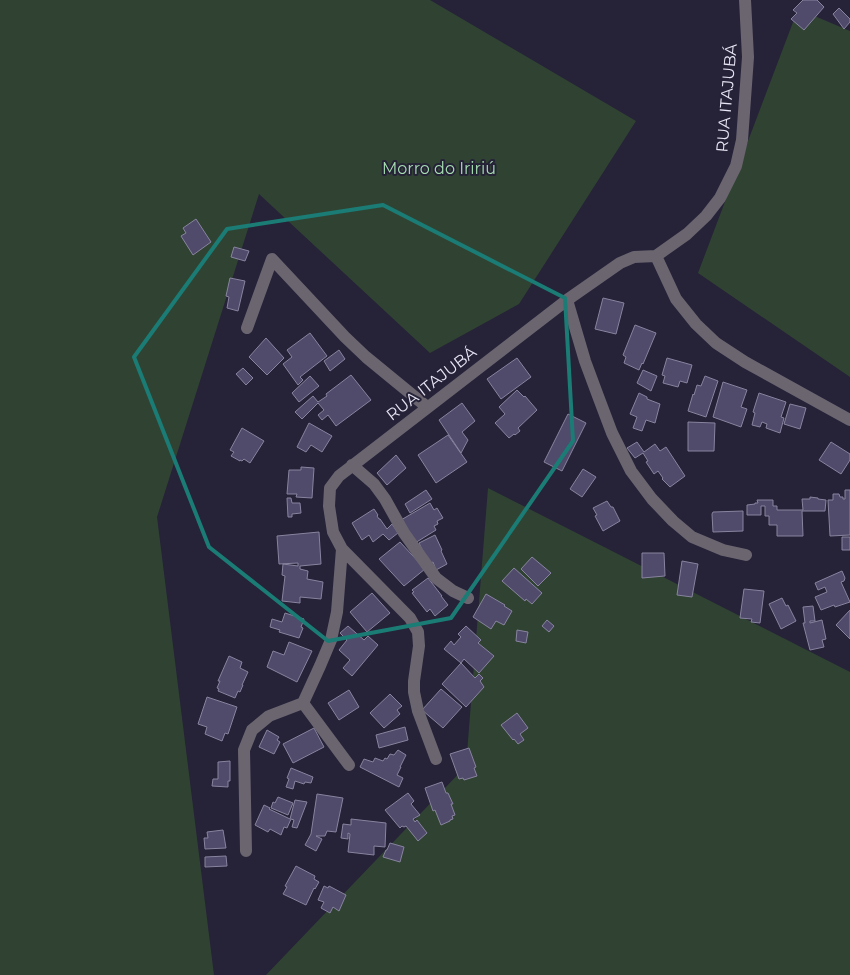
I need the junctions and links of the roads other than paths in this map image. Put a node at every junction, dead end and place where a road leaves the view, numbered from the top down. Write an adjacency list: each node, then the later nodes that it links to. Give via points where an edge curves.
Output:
1 (745, 0): 2 (street, RUA ITAJUBÁ, via 748,57 742,140 736,166 720,198 706,216)
2 (656, 256): 3 (street, RUA ITAJUBÁ, via 634,257 620,263); 6 (street, via 676,300 716,343 744,362)
3 (567, 300): 5 (street, RUA ITAJUBÁ); 9 (street, via 598,396 631,470 652,499 692,536 723,550)
4 (247, 328): 5 (street, via 272,259 352,344)
5 (427, 407): 7 (street, RUA ITAJUBÁ)
6 (850, 420)
7 (352, 465): 8 (street, RUA ITAJUBÁ, via 330,488 333,532); 10 (street, via 374,484 436,578 452,591)
8 (342, 549): 11 (street, RUA ITAJUBÁ, via 331,640); 12 (street, via 410,618 418,632 414,692)
9 (746, 555)
10 (468, 598)
11 (303, 703): 13 (street); 14 (street, via 269,716 252,730 244,750)
12 (436, 759)
13 (349, 765)
14 (246, 851)

